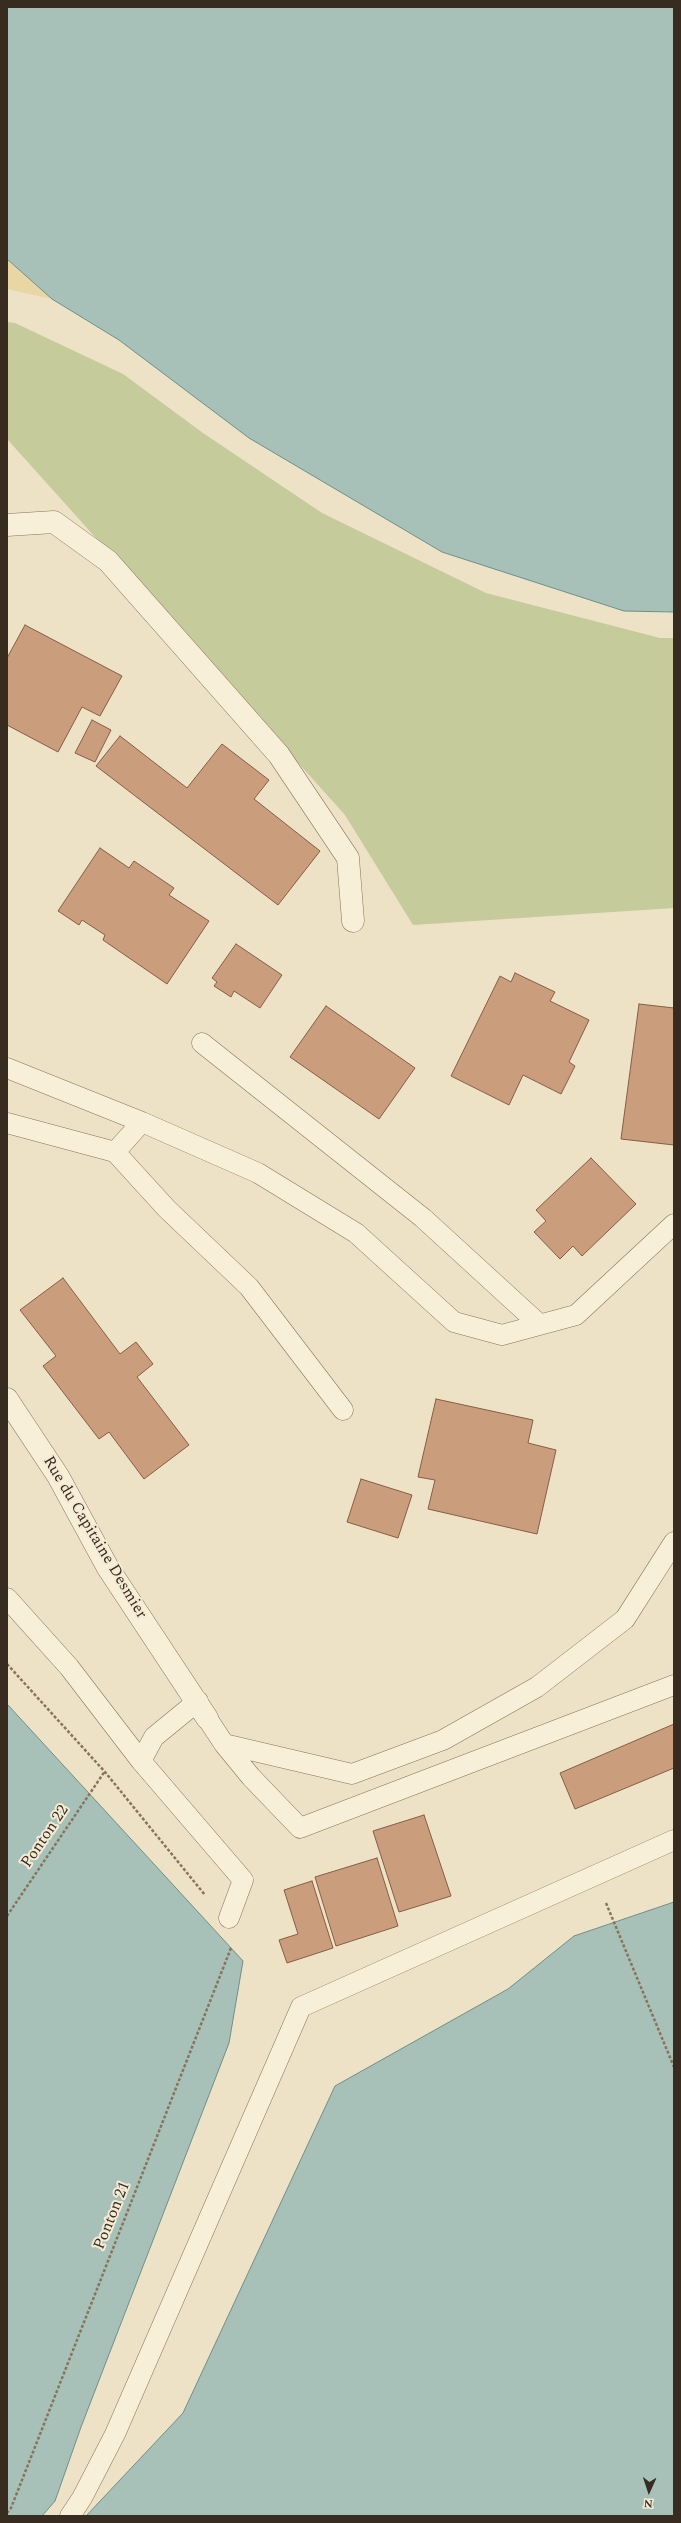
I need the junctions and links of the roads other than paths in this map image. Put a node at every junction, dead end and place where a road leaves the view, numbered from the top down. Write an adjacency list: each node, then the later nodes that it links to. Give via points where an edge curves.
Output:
1 (7, 525): 2 (street, via 54,522 108,561 279,755 348,858)
2 (353, 921)
3 (202, 1043): 9 (lane, via 423,1218)
4 (7, 1068): 5 (lane)
5 (142, 1122): 7 (lane); 9 (lane, via 258,1173 356,1233 454,1322 502,1336)
6 (7, 1123): 7 (lane)
7 (115, 1152): 11 (lane, via 167,1209 249,1287)
8 (674, 1224): 9 (lane, via 576,1315)
9 (540, 1325)
10 (7, 1399): 15 (street, Rue du Capitaine Desmier, via 58,1476 108,1568)
11 (343, 1410)
12 (674, 1542): 16 (lane, via 625,1619 537,1687 444,1740 352,1774)
13 (7, 1598): 17 (lane, via 69,1667)
14 (674, 1686): 16 (lane, via 300,1828)
15 (202, 1710): 16 (lane); 17 (lane, via 154,1737)
16 (224, 1744)
17 (141, 1761): 19 (lane, via 243,1880)
18 (674, 1840): 20 (lane, via 302,2007 115,2434)
19 (235, 1922)
20 (70, 2516)

